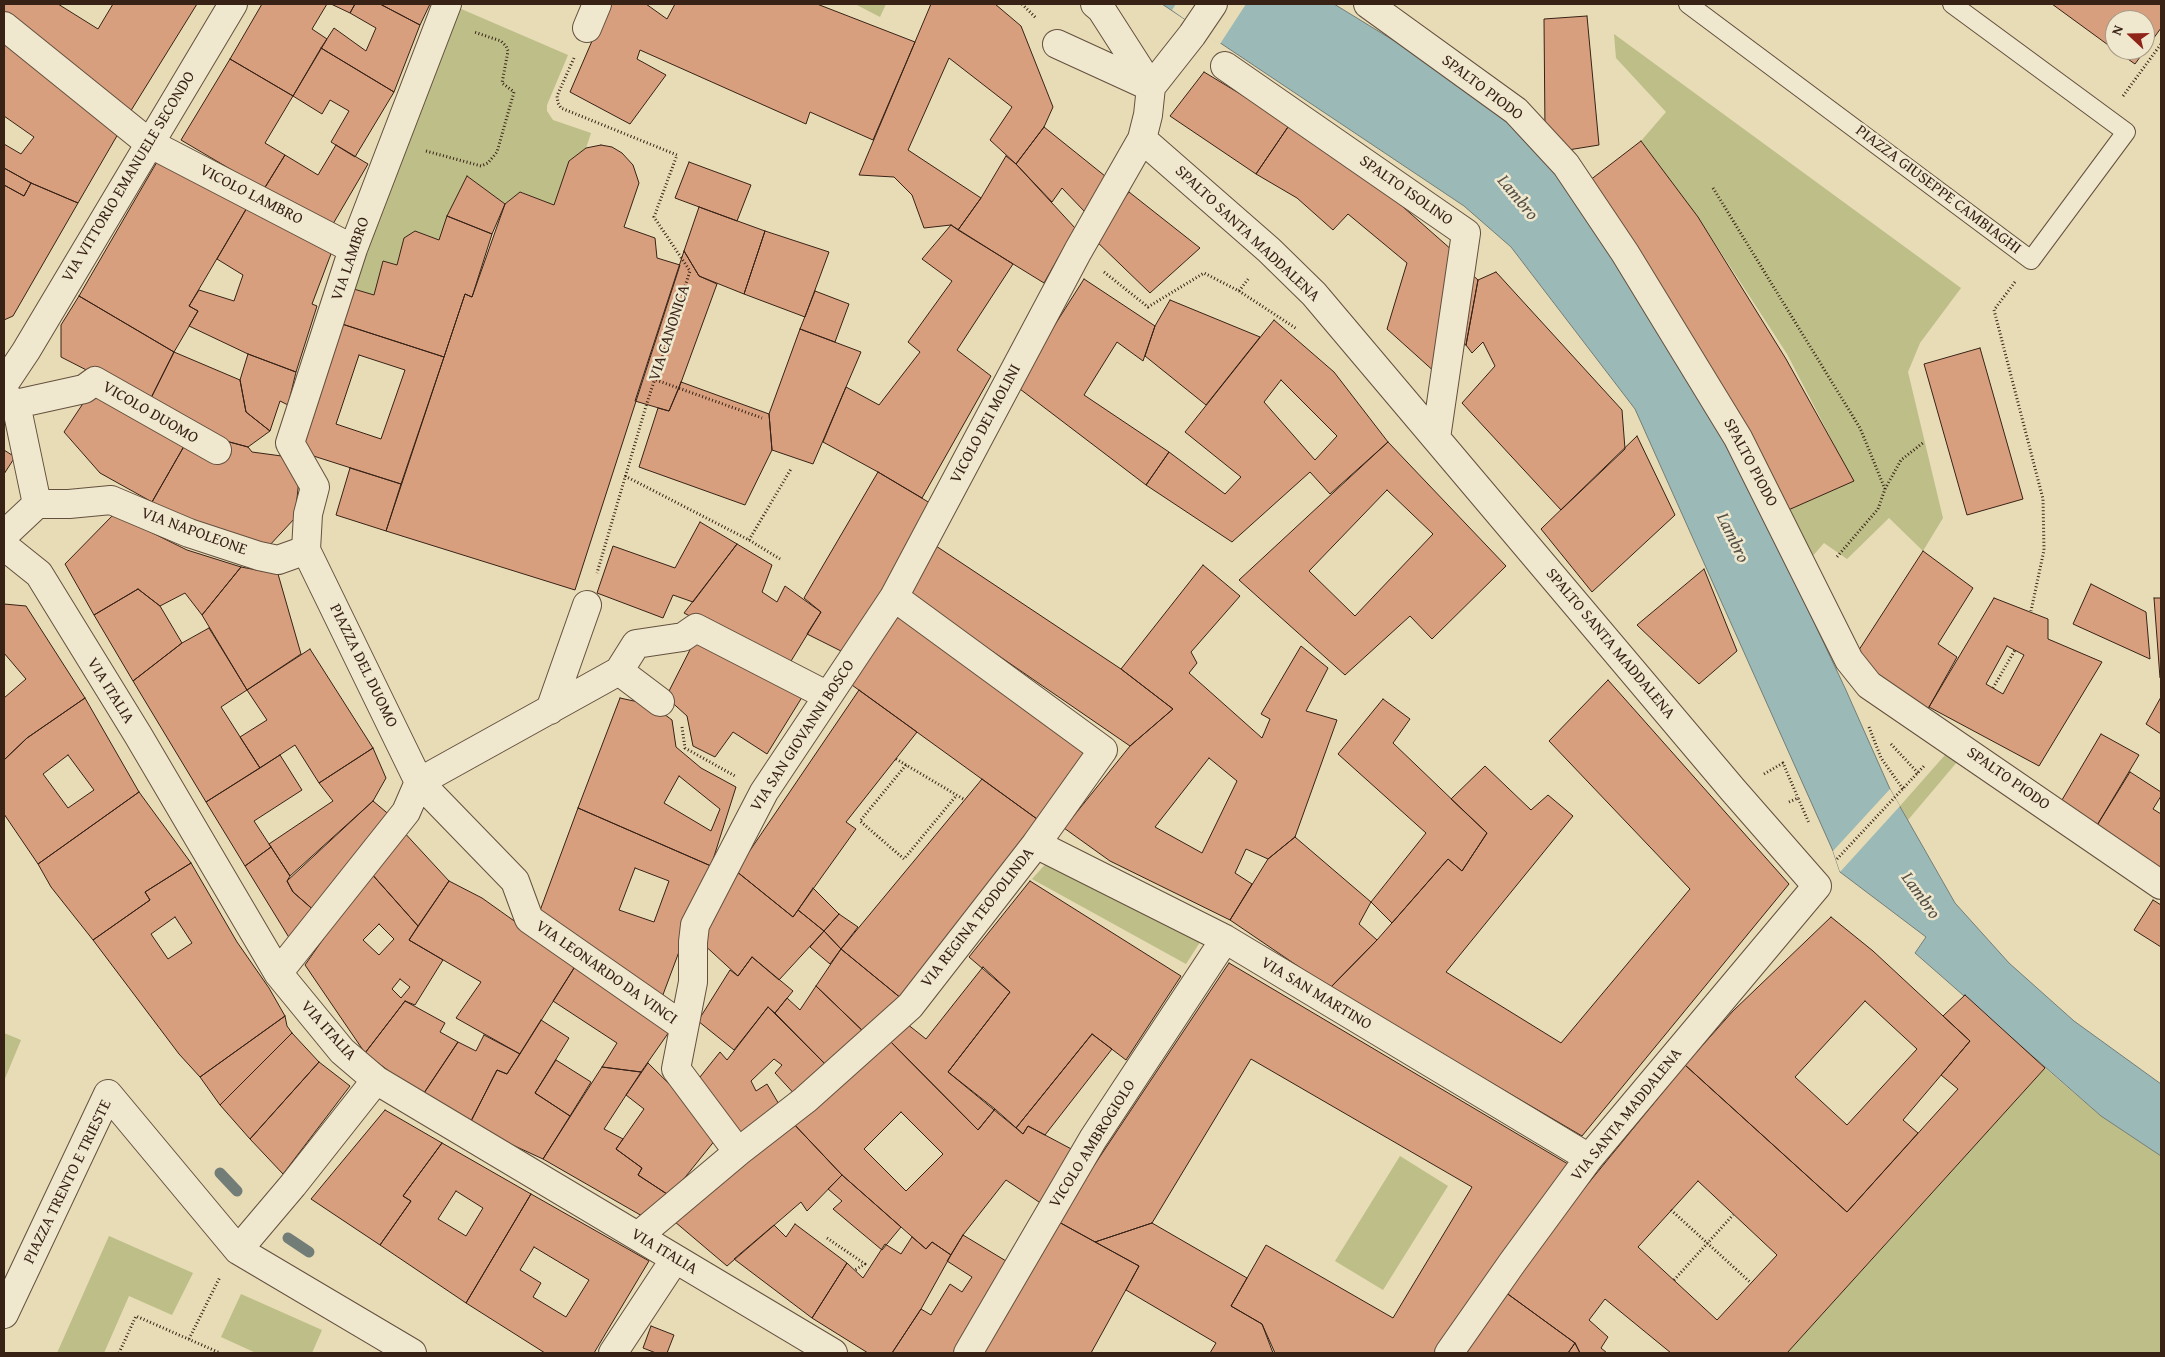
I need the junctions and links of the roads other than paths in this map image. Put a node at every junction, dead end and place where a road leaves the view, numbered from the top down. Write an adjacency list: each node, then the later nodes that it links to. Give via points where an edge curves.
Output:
1 (232, 4): 13 (street, VIA VITTORIO EMANUELE SECONDO)
2 (447, 4): 14 (street, VIA LAMBRO)
3 (1213, 4): 11 (street)
4 (1368, 4): 31 (street, SPALTO PIODO, via 1516,111 1566,165 1625,252 1738,438 1849,660 1869,685)
5 (1688, 4): 6 (lane, PIAZZA GIUSEPPE CAMBIAGHI, via 2031,260 2126,132)
6 (1952, 4)
7 (1098, 6): 11 (street)
8 (4, 26): 13 (street, VICOLO LAMBRO)
9 (1057, 44): 11 (street)
10 (1225, 66): 16 (street, SPALTO ISOLINO, via 1466,233)
11 (1151, 87): 12 (street, VICOLO DEI MOLINI)
12 (1142, 139): 16 (street, SPALTO SANTA MADDALENA, via 1269,250 1314,294); 23 (street, VICOLO DEI MOLINI)
13 (149, 143): 14 (street, VICOLO LAMBRO); 15 (street, VIA VITTORIO EMANUELE SECONDO, via 26,351)
14 (353, 249): 19 (street, VIA LAMBRO, via 290,443 315,487)
15 (8, 394): 17 (street, VICOLO DUOMO, via 84,389 95,381); 18 (street)
16 (1436, 438): 32 (street, SPALTO SANTA MADDALENA)
17 (217, 450)
18 (37, 504): 20 (street); 22 (street, VIA NAPOLEONE, via 111,500 190,533 259,556 278,560)
19 (308, 514): 22 (street, PIAZZA DEL DUOMO)
20 (4, 535)
21 (4, 546): 35 (street, VIA ITALIA, via 38,574 138,735)
22 (306, 550): 29 (street, PIAZZA DEL DUOMO)
23 (894, 597): 26 (street, VIA SAN GIOVANNI BOSCO); 30 (street, VIA REGINA TEODOLINDA, via 1103,750)
24 (588, 605): 28 (street)
25 (619, 671): 26 (street, via 636,644 683,637 696,628); 27 (street); 28 (street)
26 (828, 696): 36 (street, VIA SAN GIOVANNI BOSCO, via 764,792 695,925 694,982)
27 (660, 702)
28 (550, 710): 29 (street)
29 (419, 782): 33 (street, PIAZZA DEL DUOMO, via 515,882); 35 (street, via 406,812)
30 (1036, 844): 34 (street, VIA SAN MARTINO); 38 (street, VIA REGINA TEODOLINDA, via 910,1006 805,1100)
31 (2161, 885)
32 (1817, 886): 39 (street, VIA SANTA MADDALENA)
33 (529, 919): 36 (street, VIA LEONARDO DA VINCI)
34 (1224, 939): 39 (street, VIA SAN MARTINO); 47 (street, VICOLO AMBROGIOLO, via 1094,1139)
35 (278, 973): 37 (street, VIA ITALIA, via 342,1051)
36 (684, 1028): 38 (street, VIA SAN GIOVANNI BOSCO, via 676,1069)
37 (376, 1080): 40 (street, VIA ITALIA); 41 (street)
38 (738, 1152): 40 (street, VIA REGINA TEODOLINDA)
39 (1589, 1158): 48 (street, VIA SANTA MADDALENA)
40 (638, 1236): 42 (street, VIA ITALIA)
41 (238, 1250): 43 (street, PIAZZA TRENTO E TRIESTE, via 108,1094); 44 (street, PIAZZA TRENTO E TRIESTE)
42 (675, 1259): 45 (street); 46 (street, VIA ITALIA)
43 (4, 1314)
44 (412, 1353)
45 (613, 1353)
46 (833, 1353)
47 (968, 1353)
48 (1449, 1353)

